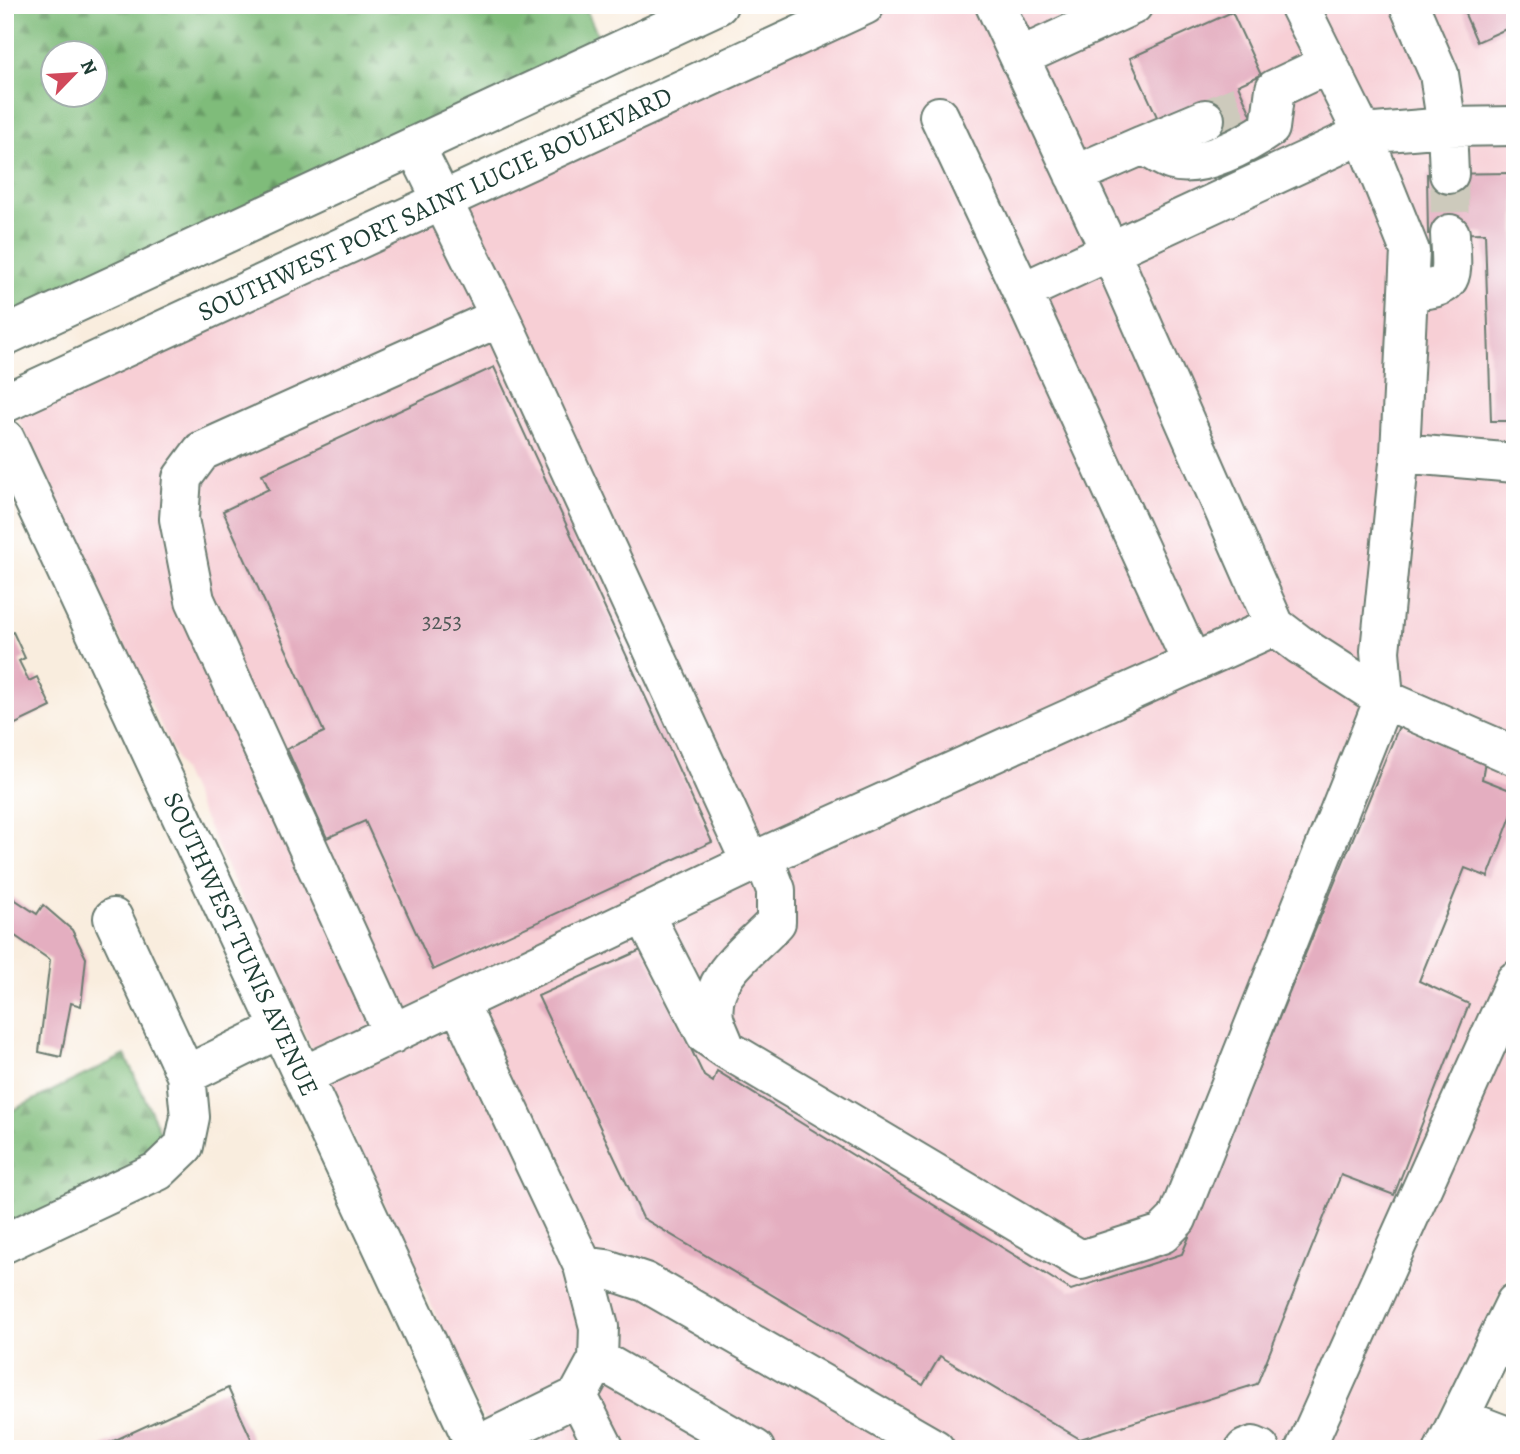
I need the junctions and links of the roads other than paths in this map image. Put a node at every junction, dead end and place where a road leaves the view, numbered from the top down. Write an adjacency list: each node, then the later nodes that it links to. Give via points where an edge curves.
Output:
1 (718, 5): 15 (main road)
2 (865, 5): 18 (main road, SOUTHWEST PORT SAINT LUCIE BOULEVARD)
3 (995, 5): 7 (main road)
4 (1133, 5): 7 (main road)
5 (1299, 5): 8 (main road)
6 (1409, 5): 12 (main road, via 1438,74)
7 (1020, 57): 17 (main road)
8 (1328, 64): 13 (main road); 14 (main road, via 1260,96 1270,128 1248,144 1198,161 1173,161)
9 (939, 116): 22 (main road)
10 (1205, 119): 14 (main road)
11 (1515, 126): 12 (main road)
12 (1447, 127): 13 (main road); 16 (main road)
13 (1363, 134): 20 (main road); 21 (main road, via 1410,251)
14 (1143, 145): 17 (main road)
15 (415, 146): 18 (main road); 24 (main road)
16 (1449, 174)
17 (1074, 175): 20 (main road)
18 (442, 200): 23 (main road); 25 (main road, SOUTHWEST PORT SAINT LUCIE BOULEVARD)
19 (1450, 234): 21 (main road, via 1447,282 1436,289)
20 (1110, 251): 22 (main road); 29 (main road)
21 (1409, 291): 27 (main road)
22 (1022, 292): 30 (main road)
23 (500, 317): 33 (main road); 39 (main road, via 202,451 182,478 179,519 195,600)
24 (5, 336)
25 (5, 403)
26 (5, 439): 38 (main road, SOUTHWEST TUNIS AVENUE)
27 (1400, 453): 28 (main road); 31 (main road, via 1380,651)
28 (1515, 463)
29 (1275, 626): 30 (main road); 31 (main road)
30 (1192, 663): 33 (main road)
31 (1384, 699): 32 (main road); 40 (main road, via 1177,1219 1162,1234 1081,1260)
32 (1515, 756)
33 (757, 860): 34 (main road); 40 (main road, via 776,890 776,922 739,956 716,989 715,1017)
34 (645, 914): 37 (main road); 40 (main road, via 706,1035)
35 (113, 918): 41 (main road)
36 (1515, 981): 56 (main road)
37 (458, 1004): 39 (main road); 44 (main road)
38 (281, 1028): 41 (main road); 42 (main road, SOUTHWEST TUNIS AVENUE)
39 (393, 1034): 42 (main road)
40 (726, 1049)
41 (186, 1075): 43 (main road, via 190,1117 184,1146 158,1171)
42 (303, 1076): 50 (main road, SOUTHWEST TUNIS AVENUE)
43 (5, 1243)
44 (583, 1266): 46 (main road, via 599,1327); 53 (main road, via 645,1282)
45 (1515, 1303): 48 (main road)
46 (598, 1359): 47 (main road); 52 (main road)
47 (578, 1396): 50 (main road); 51 (main road)
48 (1452, 1433): 49 (main road)
49 (1515, 1439)
50 (476, 1448)
51 (605, 1449)
52 (755, 1449)
53 (935, 1449)
54 (1245, 1449): 55 (main road)
55 (1260, 1449)
56 (1305, 1449)

